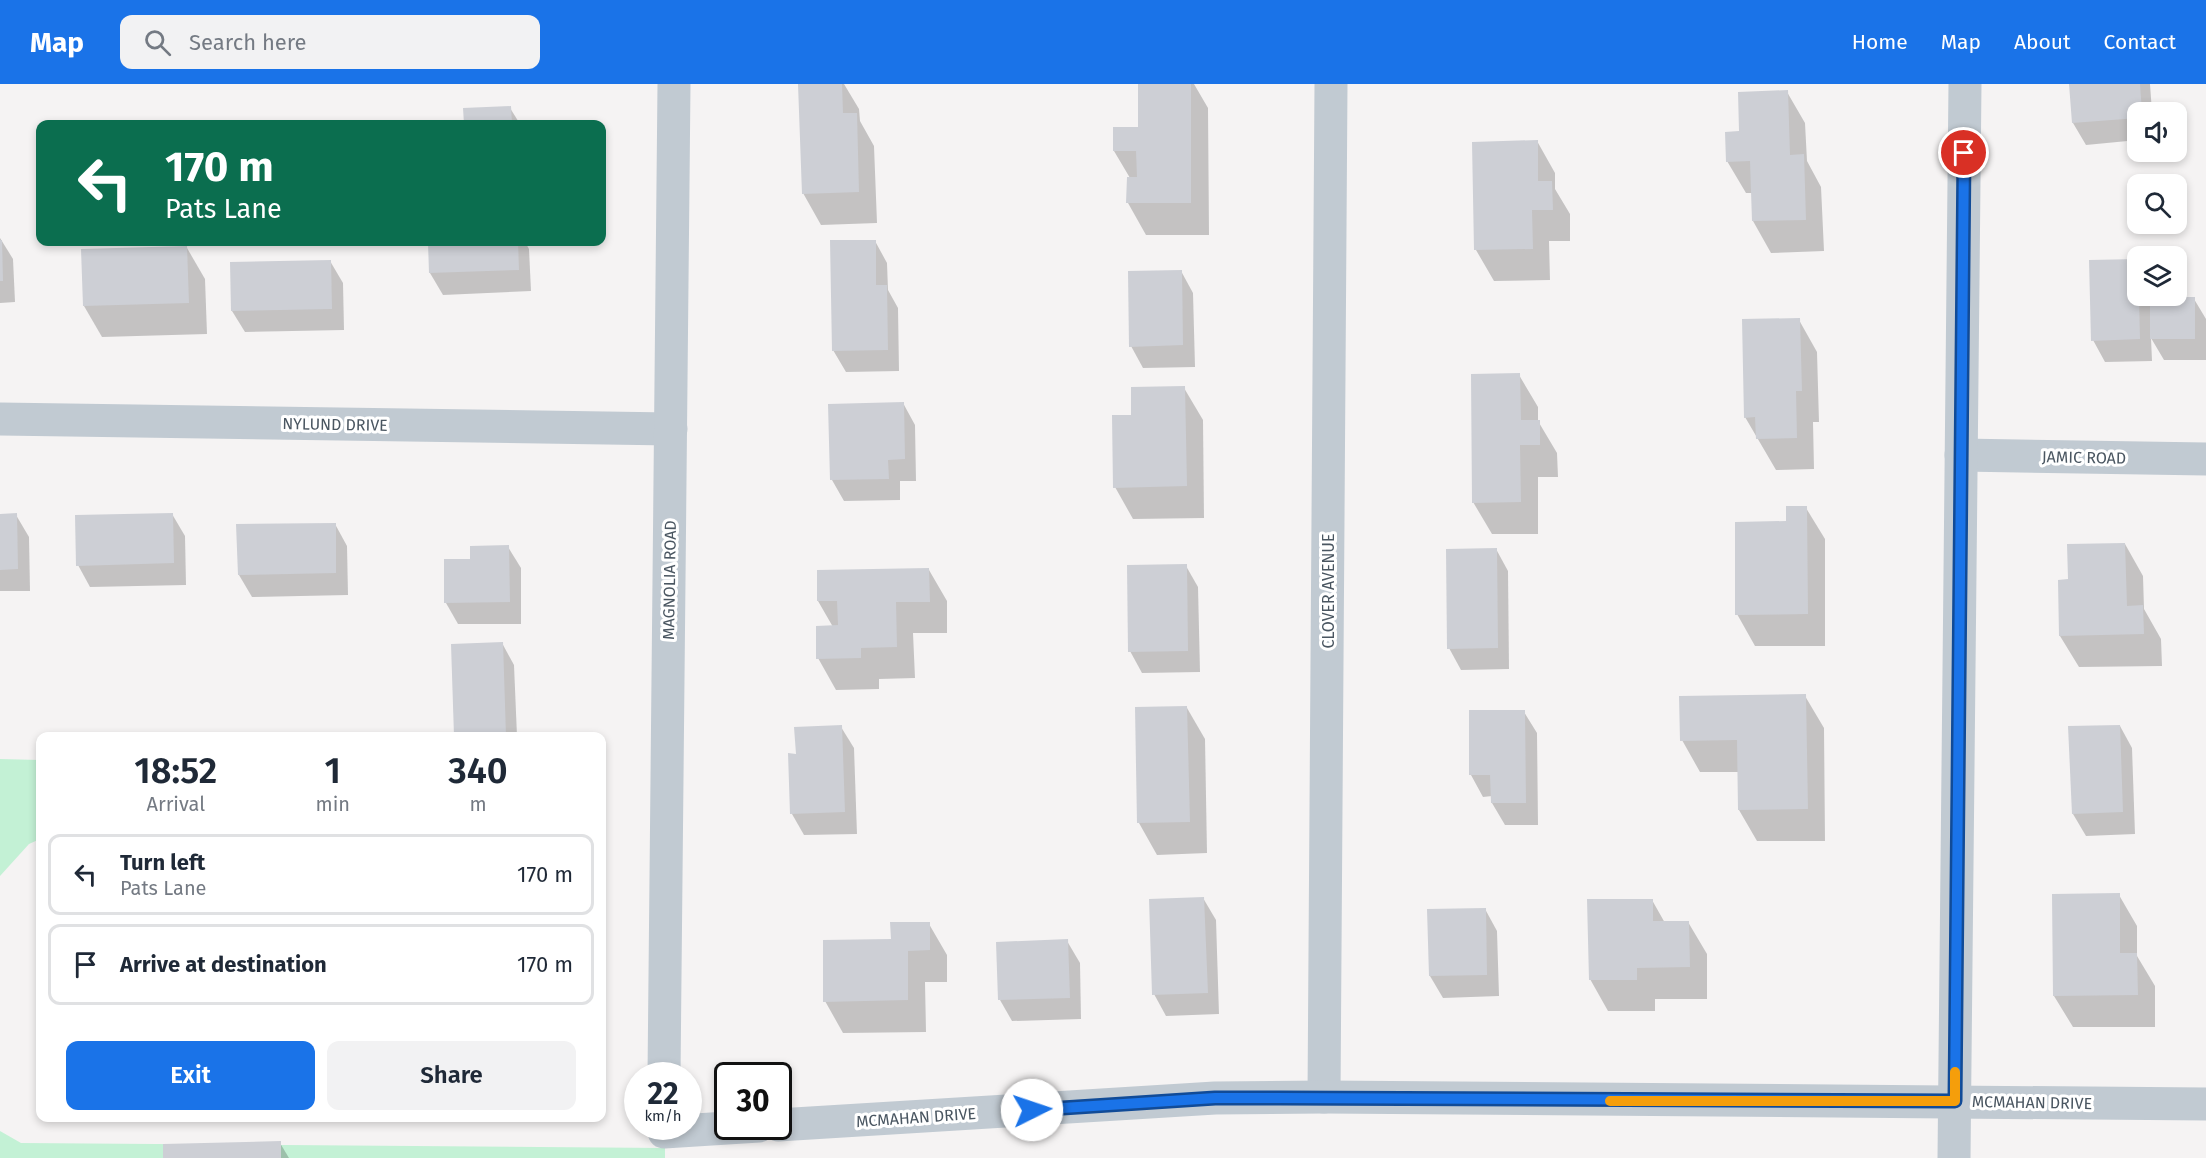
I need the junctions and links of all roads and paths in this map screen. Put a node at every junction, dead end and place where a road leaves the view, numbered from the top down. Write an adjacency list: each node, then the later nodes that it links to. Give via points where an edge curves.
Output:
1 (674, 84): 5 (street, MAGNOLIA ROAD)
2 (1331, 84): 9 (street, CLOVER AVENUE)
3 (1965, 84): 6 (street)
4 (0, 419): 5 (street, NYLUND DRIVE)
5 (671, 429): 8 (street, MAGNOLIA ROAD)
6 (1961, 455): 7 (street, JAMIC ROAD); 10 (street)
7 (2206, 459)
8 (664, 1062)
9 (1324, 1097): 10 (street, MCMAHAN DRIVE); 12 (street, MCMAHAN DRIVE, via 1215,1098)
10 (1955, 1101): 11 (street, MCMAHAN DRIVE); 13 (street)
11 (2206, 1104)
12 (792, 1124)
13 (1954, 1158)

